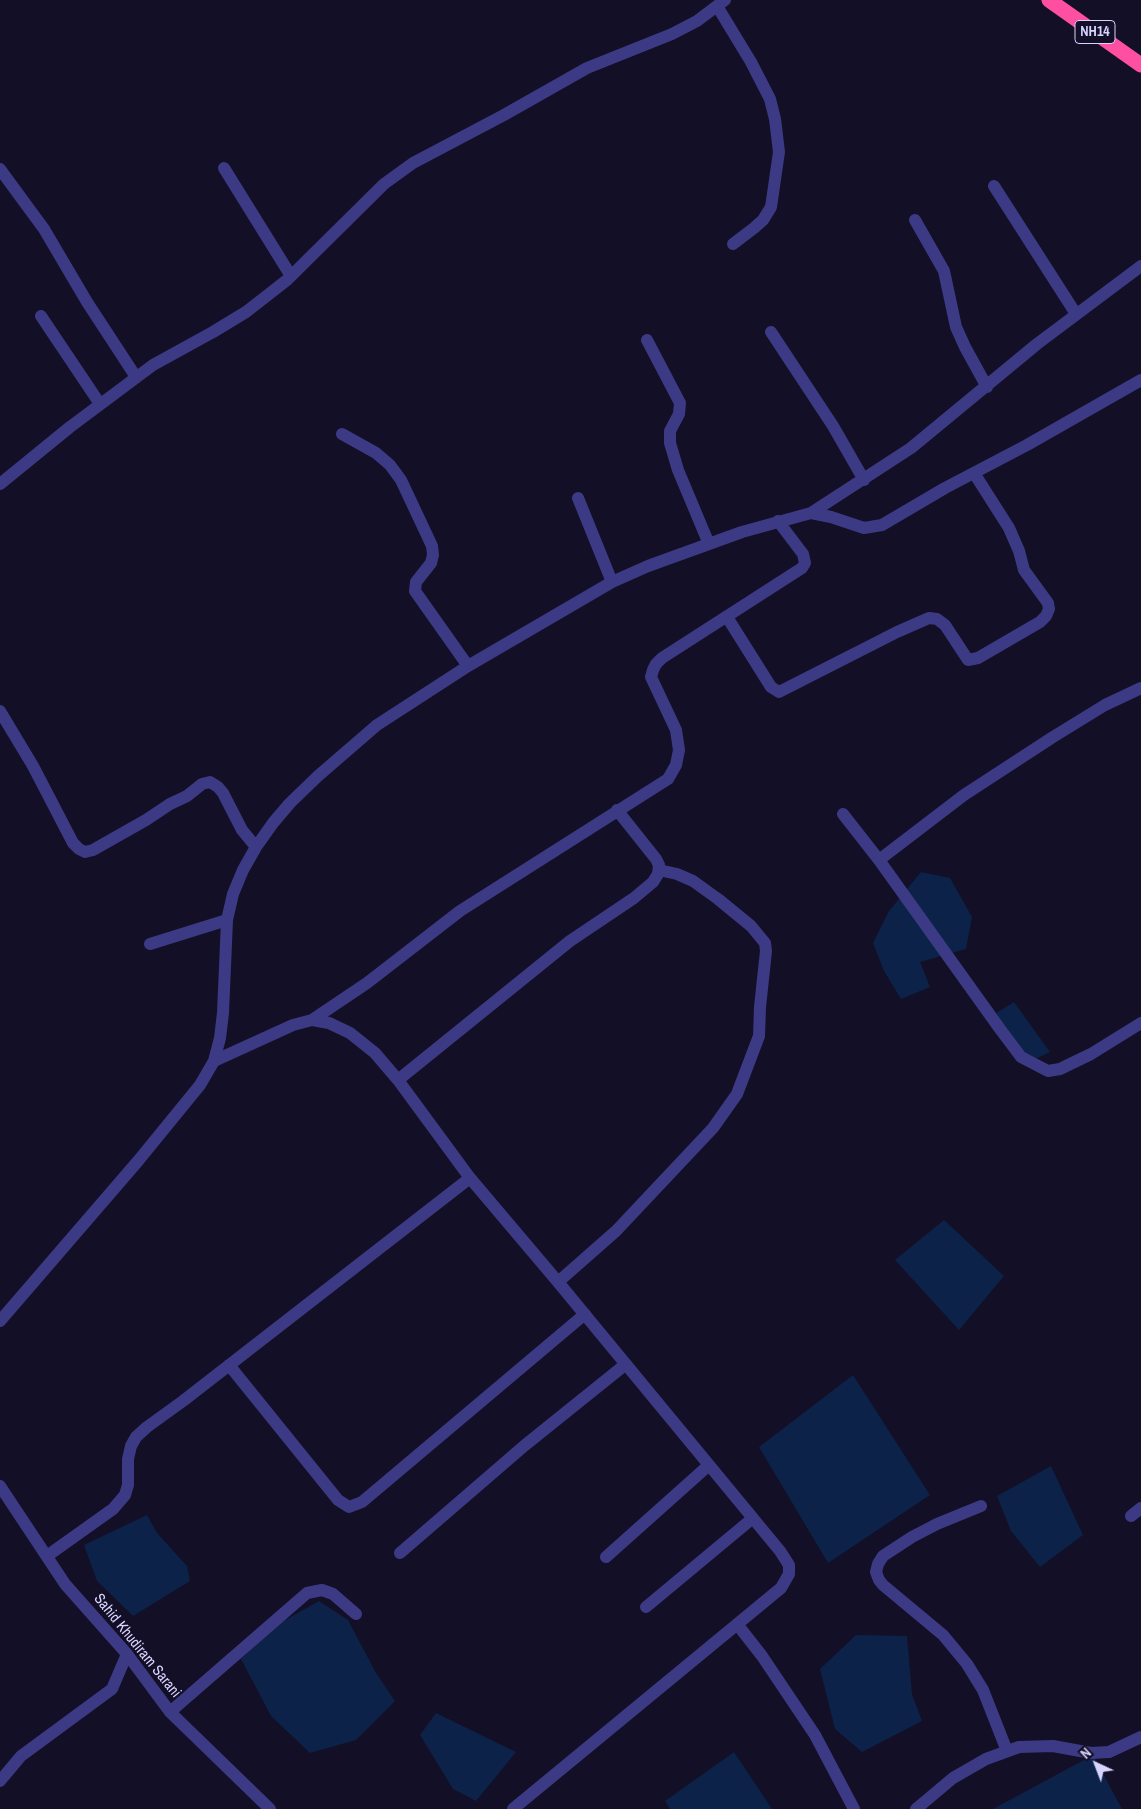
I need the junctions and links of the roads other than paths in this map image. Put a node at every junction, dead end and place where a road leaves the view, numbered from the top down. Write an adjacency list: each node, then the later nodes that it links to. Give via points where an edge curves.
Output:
1 (1049, 0): 3 (highway, NH14)
2 (721, 3): 8 (street, via 770,99 778,152 771,207 763,220); 10 (street, via 672,34 587,68 413,163 384,184)
3 (1141, 65)
4 (224, 168): 10 (street)
5 (0, 169): 15 (street, via 44,229)
6 (994, 186): 11 (street)
7 (915, 220): 17 (street, via 944,271 956,327)
8 (733, 244)
9 (1141, 266): 11 (street)
10 (291, 276): 15 (street, via 246,312)
11 (1076, 314): 17 (street)
12 (42, 316): 19 (street)
13 (771, 332): 22 (street)
14 (647, 340): 27 (street, via 680,403 679,414 670,431 670,443)
15 (136, 377): 19 (street)
16 (1137, 382): 18 (street); 21 (street)
17 (987, 387): 22 (street, via 911,448)
18 (1141, 396)
19 (100, 404): 23 (street)
20 (342, 434): 30 (street, via 376,453 401,480 432,546 431,563 416,582 415,590)
21 (974, 473): 25 (street, via 882,525 864,528 831,516); 29 (street, via 1009,528 1024,570 1048,603 1049,609 1040,622 978,658 968,660 945,625 929,618 779,692 771,688)
22 (864, 480): 25 (street)
23 (0, 484)
24 (578, 498): 28 (street)
25 (811, 513): 26 (street)
26 (778, 521): 27 (street); 29 (street, via 804,554 805,563)
27 (708, 544): 28 (street)
28 (612, 582): 30 (street)
29 (727, 617): 33 (street, via 656,664 651,677 676,730 679,750 676,765 668,779)
30 (468, 666): 35 (street, via 377,725 346,751 290,803)
31 (1141, 688): 36 (street, via 1105,704 964,795)
32 (0, 711): 35 (street, via 73,844 79,849 85,852 93,850 210,782 223,793 242,830)
33 (617, 810): 37 (street, via 650,850); 40 (street, via 460,911 368,983)
34 (843, 814): 36 (street)
35 (256, 847): 38 (street, via 233,894)
36 (879, 860): 41 (street, via 1000,1029 1021,1056 1033,1064 1048,1071 1060,1069)
37 (658, 870): 43 (street, via 653,882 634,898 570,941); 45 (street, via 693,882 718,899 765,943 759,1036 737,1094 713,1128 616,1231)
38 (227, 920): 39 (street); 42 (street, via 223,1013)
39 (150, 944)
40 (312, 1020): 42 (street, via 293,1025); 43 (street, via 329,1023 350,1033 375,1053)
41 (1141, 1023)
42 (214, 1060): 47 (street, via 183,1107)
43 (398, 1080): 44 (street)
44 (470, 1178): 45 (street); 49 (street)
45 (558, 1282): 46 (street)
46 (585, 1314): 48 (street); 49 (street, via 362,1502 349,1507 338,1500)
47 (0, 1321)
48 (626, 1364): 50 (street); 54 (street)
49 (229, 1365): 55 (street, via 136,1437 128,1459 125,1495 113,1509)
50 (709, 1465): 53 (street); 56 (street)
51 (0, 1486): 55 (street, Sahid Khudiram Sarani)
52 (981, 1506): 63 (street, via 912,1537 883,1556 876,1572 883,1585 943,1635 967,1664 983,1690)
53 (753, 1518): 57 (street); 59 (street, via 784,1557 789,1565 789,1574 781,1588)
54 (400, 1554)
55 (46, 1556): 60 (street, Sahid Khudiram Sarani)
56 (606, 1557)
57 (646, 1607)
58 (356, 1614): 61 (street, via 333,1594 322,1590 307,1593)
59 (737, 1624): 67 (street); 68 (street, via 815,1735)
60 (127, 1654): 61 (street, Sahid Khudiram Sarani); 64 (street, via 112,1688)
61 (170, 1712): 66 (street, Sahid Khudiram Sarani)
62 (1141, 1737): 63 (street, via 1109,1752 1091,1753 1053,1746 1019,1747)
63 (1007, 1751): 69 (street, via 953,1778)
64 (6, 1766): 65 (street)
65 (0, 1781)
66 (270, 1809)
67 (513, 1809)
68 (854, 1809)
69 (916, 1809)

